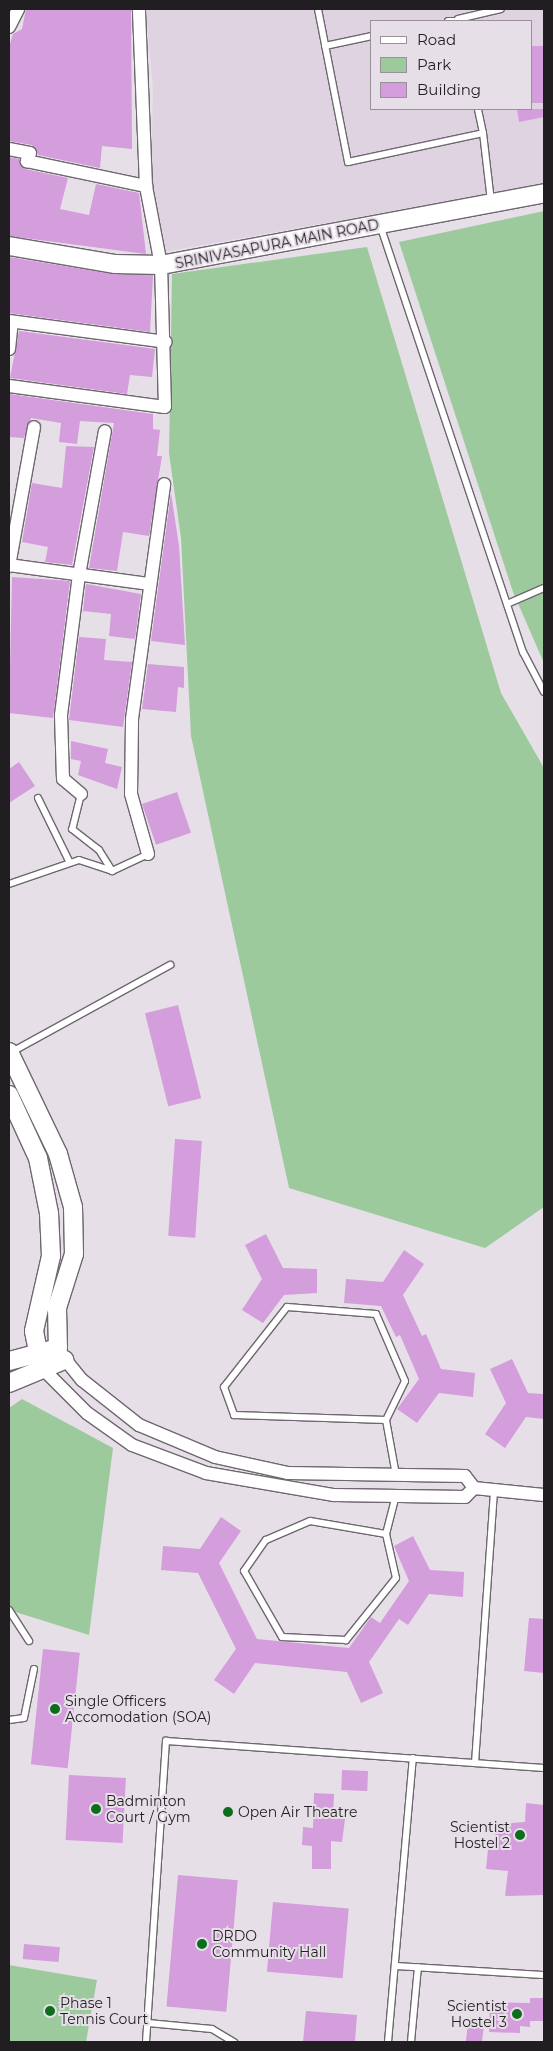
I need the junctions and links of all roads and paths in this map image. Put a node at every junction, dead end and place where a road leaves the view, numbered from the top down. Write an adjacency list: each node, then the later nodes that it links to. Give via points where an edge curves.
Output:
1 (18, 9): 6 (street)
2 (139, 9): 12 (street)
3 (318, 9): 8 (lane)
4 (501, 9): 5 (lane)
5 (458, 20)
6 (9, 27)
7 (370, 36): 8 (lane)
8 (325, 46): 10 (lane, via 348,162)
9 (478, 110): 10 (lane)
10 (483, 133): 14 (lane)
11 (9, 149): 12 (street, via 30,153 27,161)
12 (146, 186): 17 (street)
13 (544, 193): 14 (street, SRINIVASAPURA MAIN ROAD)
14 (492, 202): 15 (street, SRINIVASAPURA MAIN ROAD)
15 (380, 225): 17 (street, SRINIVASAPURA MAIN ROAD); 29 (lane)
16 (9, 246): 17 (street, SRINIVASAPURA MAIN ROAD, via 115,264)
17 (162, 265): 19 (street)
18 (10, 322): 19 (street); 20 (street)
19 (166, 342): 21 (street, via 165,407)
20 (9, 349)
21 (9, 386)
22 (34, 427): 25 (street)
23 (105, 431): 26 (street)
24 (164, 484): 27 (street)
25 (9, 566): 26 (street)
26 (79, 575): 27 (street); 31 (street, via 61,715 63,779)
27 (150, 584): 33 (street, via 132,719 131,794)
28 (544, 588): 29 (lane)
29 (507, 604): 30 (lane, via 523,652)
30 (544, 692)
31 (81, 794): 35 (lane, via 72,829 99,850)
32 (38, 798): 34 (lane)
33 (148, 854): 35 (lane)
34 (70, 863): 35 (lane, via 79,860); 36 (lane)
35 (112, 870)
36 (9, 884)
37 (170, 965): 38 (lane)
38 (9, 1053): 40 (street, via 58,1154 72,1207 74,1254 57,1308)
39 (9, 1095): 41 (street, via 38,1158 49,1214 51,1256 36,1306)
40 (61, 1354): 41 (street); 45 (street, via 139,1426 183,1448 281,1472)
41 (39, 1360): 42 (street); 43 (street); 48 (street, via 87,1413 132,1445 168,1462 265,1487 334,1495)
42 (9, 1361)
43 (9, 1384)
44 (386, 1420): 44 (lane, via 234,1415 224,1387 287,1307 376,1314 405,1381); 45 (lane)
45 (396, 1476): 46 (street, via 465,1476); 48 (street)
46 (474, 1488): 47 (street); 48 (street, via 465,1497)
47 (494, 1490): 49 (street); 56 (lane)
48 (396, 1495): 50 (lane)
49 (544, 1495)
50 (386, 1534): 50 (lane, via 310,1521 266,1540 244,1571 282,1637 346,1640 396,1578)
51 (9, 1610): 52 (lane)
52 (29, 1641)
53 (34, 1669): 54 (lane, via 24,1718)
54 (9, 1720)
55 (414, 1758): 56 (lane); 58 (lane); 61 (lane, via 166,1741)
56 (475, 1763): 57 (lane)
57 (544, 1768)
58 (395, 1966): 59 (lane); 64 (lane)
59 (418, 1967): 60 (lane); 65 (lane)
60 (544, 1975)
61 (148, 2023): 62 (lane); 63 (lane, via 212,2029)
62 (146, 2042)
63 (234, 2042)
64 (388, 2042)
65 (411, 2042)

